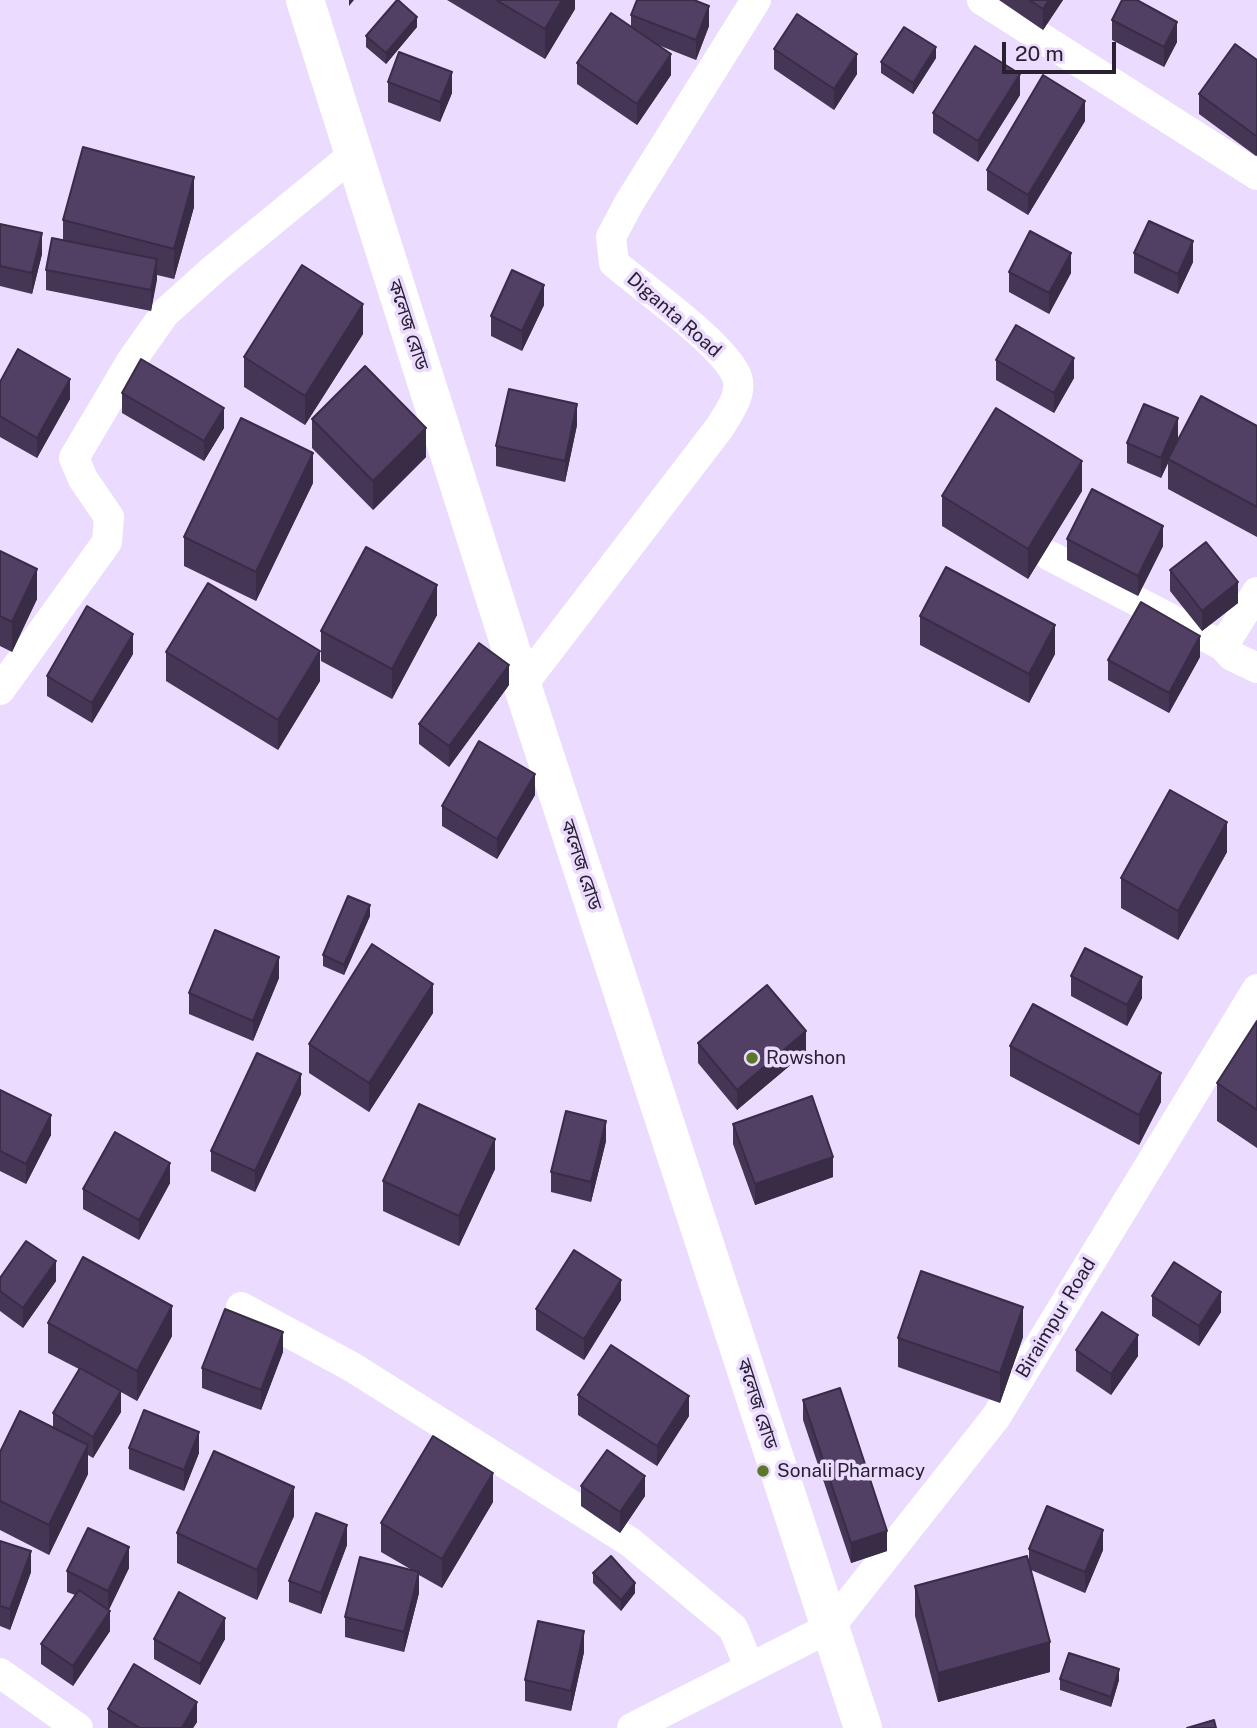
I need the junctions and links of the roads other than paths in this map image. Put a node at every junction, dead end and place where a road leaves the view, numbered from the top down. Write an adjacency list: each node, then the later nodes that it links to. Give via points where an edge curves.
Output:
1 (305, 0): 4 (main road, কলেজ রোড)
2 (757, 0): 10 (street, Diganta Road, via 611,237 614,263 721,352 737,379 736,400)
3 (982, 0): 5 (street)
4 (354, 154): 10 (main road, কলেজ রোড); 11 (street, via 166,313 132,360 74,458 109,517 107,542)
5 (1257, 175)
6 (1050, 556): 8 (street)
7 (1257, 592): 8 (street)
8 (1223, 646): 9 (street, via 1232,656)
9 (1257, 668)
10 (523, 684): 15 (main road, কলেজ রোড)
11 (0, 690)
12 (1257, 989): 13 (street, Biraimpur Road)
13 (1247, 1028): 15 (street, Biraimpur Road, via 996,1416)
14 (241, 1307): 16 (street, via 352,1367 630,1542 733,1628)
15 (830, 1628): 16 (street); 20 (main road, কলেজ রোড)
16 (750, 1668): 19 (street)
17 (0, 1673): 18 (street)
18 (78, 1728)
19 (632, 1728)
20 (863, 1728)

